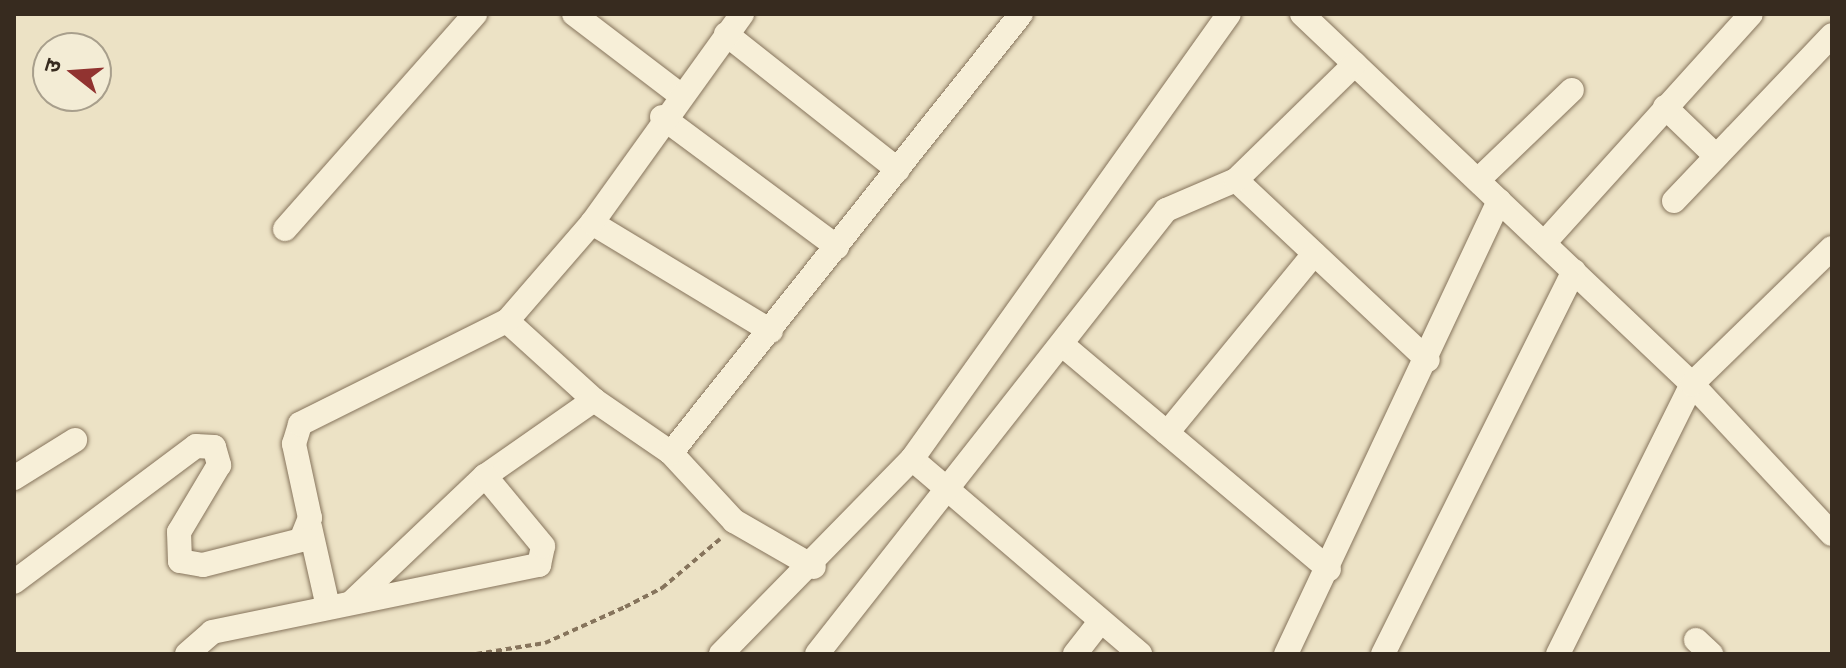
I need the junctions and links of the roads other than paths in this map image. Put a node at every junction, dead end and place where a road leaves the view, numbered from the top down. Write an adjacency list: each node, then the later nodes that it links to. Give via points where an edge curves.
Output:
1 (475, 14): 22 (street)
2 (574, 14): 12 (street)
3 (742, 14): 8 (street)
4 (1021, 14): 16 (street)
5 (1229, 14): 37 (street)
6 (1302, 14): 10 (street)
7 (1751, 14): 13 (street)
8 (726, 34): 12 (street); 16 (street)
9 (1832, 35): 15 (street)
10 (1355, 64): 17 (street); 18 (street)
11 (1572, 90): 18 (street)
12 (679, 94): 14 (street)
13 (1665, 107): 15 (street); 23 (street)
14 (662, 117): 21 (street); 24 (street)
15 (1716, 156): 20 (street)
16 (898, 170): 24 (street)
17 (1236, 180): 26 (street); 30 (street, via 1166,210)
18 (1478, 180): 19 (street)
19 (1499, 201): 23 (street); 31 (street)
20 (1674, 201)
21 (592, 223): 28 (street); 29 (street)
22 (285, 229)
23 (1545, 242): 27 (street)
24 (837, 247): 29 (street)
25 (1832, 248): 32 (street)
26 (1314, 254): 31 (street); 34 (street)
27 (1574, 271): 32 (street); 54 (street)
28 (507, 321): 33 (street); 41 (street, via 457,352 310,413 294,444)
29 (771, 331): 36 (street)
30 (1065, 347): 34 (street); 40 (street)
31 (1428, 360): 44 (street)
32 (1692, 384): 42 (street); 55 (street)
33 (594, 400): 36 (street); 38 (street)
34 (1167, 433): 44 (street)
35 (75, 440): 39 (street)
36 (671, 453): 43 (street, via 734,521)
37 (912, 459): 40 (street); 43 (street)
38 (485, 476): 46 (street); 46 (street, via 543,546 539,565)
39 (14, 478)
40 (942, 492): 47 (street); 50 (street)
41 (310, 527): 45 (street, via 292,546 203,565 180,561 179,532 219,465 214,447 196,446); 46 (street)
42 (1832, 534)
43 (814, 567): 49 (street)
44 (1329, 569): 53 (street)
45 (14, 582)
46 (340, 604): 48 (street, via 212,632)
47 (1100, 622): 51 (street); 52 (street)
48 (187, 654)
49 (721, 654)
50 (817, 654)
51 (1075, 654)
52 (1140, 654)
53 (1286, 654)
54 (1383, 654)
55 (1558, 654)

